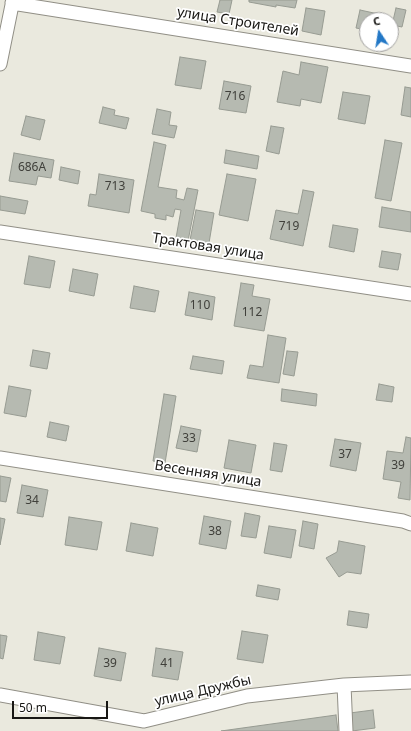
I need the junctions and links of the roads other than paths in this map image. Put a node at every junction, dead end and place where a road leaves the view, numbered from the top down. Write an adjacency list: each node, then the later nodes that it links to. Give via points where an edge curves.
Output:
1 (12, 2): 2 (street); 3 (street, улица Строителей)
2 (0, 64)
3 (411, 66)
4 (0, 232): 5 (street, Трактовая улица)
5 (411, 294)
6 (0, 458): 7 (street, Весенняя улица, via 403,520)
7 (411, 524)
8 (411, 682): 9 (street, улица Дружбы)
9 (344, 685): 10 (street, улица Дружбы, via 246,696 144,721); 11 (street)
10 (0, 695)
11 (346, 731)

